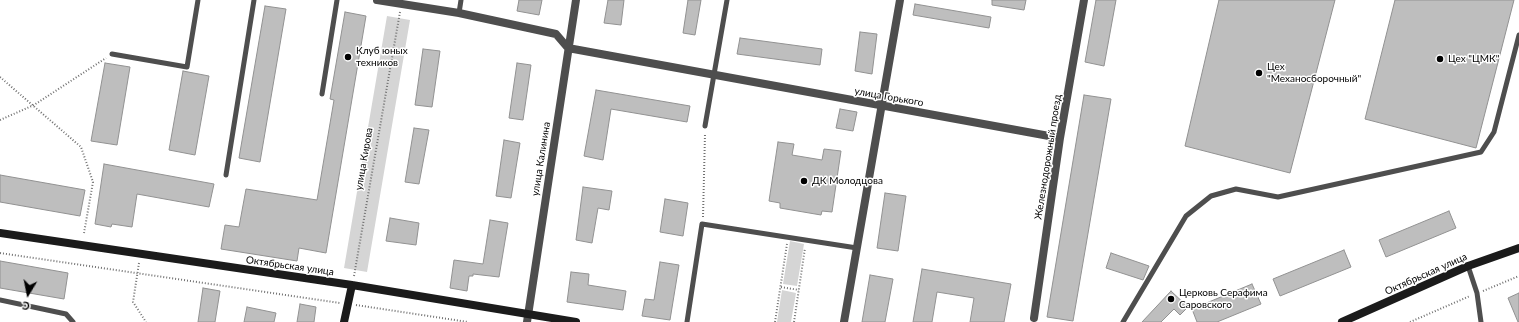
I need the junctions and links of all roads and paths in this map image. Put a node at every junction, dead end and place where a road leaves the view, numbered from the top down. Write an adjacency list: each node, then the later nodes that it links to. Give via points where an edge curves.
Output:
1 (198, 0): 14 (lane, via 187,67)
2 (254, 0): 23 (lane)
3 (337, 0): 17 (lane)
4 (377, 0): 10 (street)
5 (461, 0): 11 (lane)
6 (576, 0): 13 (street, улица Калинина)
7 (727, 0): 15 (lane)
8 (900, 0): 19 (street)
9 (1084, 0): 22 (street, Железнодорожный проезд)
10 (401, 4): 11 (street); 35 (path, улица Кирова)
11 (459, 13): 13 (street, via 556,34)
12 (1519, 35): 52 (lane, via 1494,132 1481,152 1278,197 1236,189 1211,196 1186,216)
13 (568, 48): 15 (street, улица Горького); 41 (street, улица Калинина)
14 (112, 54): 18 (path)
15 (714, 74): 19 (street, улица Горького); 21 (lane)
16 (0, 77): 18 (path)
17 (322, 94)
18 (34, 105): 20 (path); 26 (path, via 81,148 93,182)
19 (882, 106): 22 (street, улица Горького); 29 (street)
20 (0, 120)
21 (705, 126): 24 (path)
22 (1060, 138): 42 (street, Железнодорожный проезд)
23 (226, 175)
24 (702, 224): 27 (lane); 48 (lane)
25 (0, 233): 35 (main road, Октябрьская улица)
26 (84, 233)
27 (788, 238): 28 (lane); 36 (path)
28 (806, 241): 29 (lane); 37 (path)
29 (857, 248): 51 (street)
30 (1519, 248): 32 (main road, Октябрьская улица)
31 (0, 253): 33 (path)
32 (1468, 266): 38 (lane); 53 (main road, Октябрьская улица)
33 (138, 273): 40 (path); 44 (path, via 133,302)
34 (1519, 276): 38 (path)
35 (352, 285): 40 (main road); 41 (main road, Октябрьская улица)
36 (781, 287): 37 (path); 49 (path)
37 (799, 290): 50 (path)
38 (1477, 293): 54 (path); 55 (lane)
39 (0, 300): 43 (lane, via 66,314)
40 (348, 304): 45 (main road); 46 (path)
41 (528, 318): 47 (main road, Октябрьская улица)
42 (1034, 318)
43 (72, 322)
44 (146, 322)
45 (344, 322)
46 (468, 322)
47 (576, 322)
48 (687, 322)
49 (775, 322)
50 (794, 322)
51 (844, 322)
52 (1123, 322)
53 (1342, 322)
54 (1410, 322)
55 (1481, 322)

